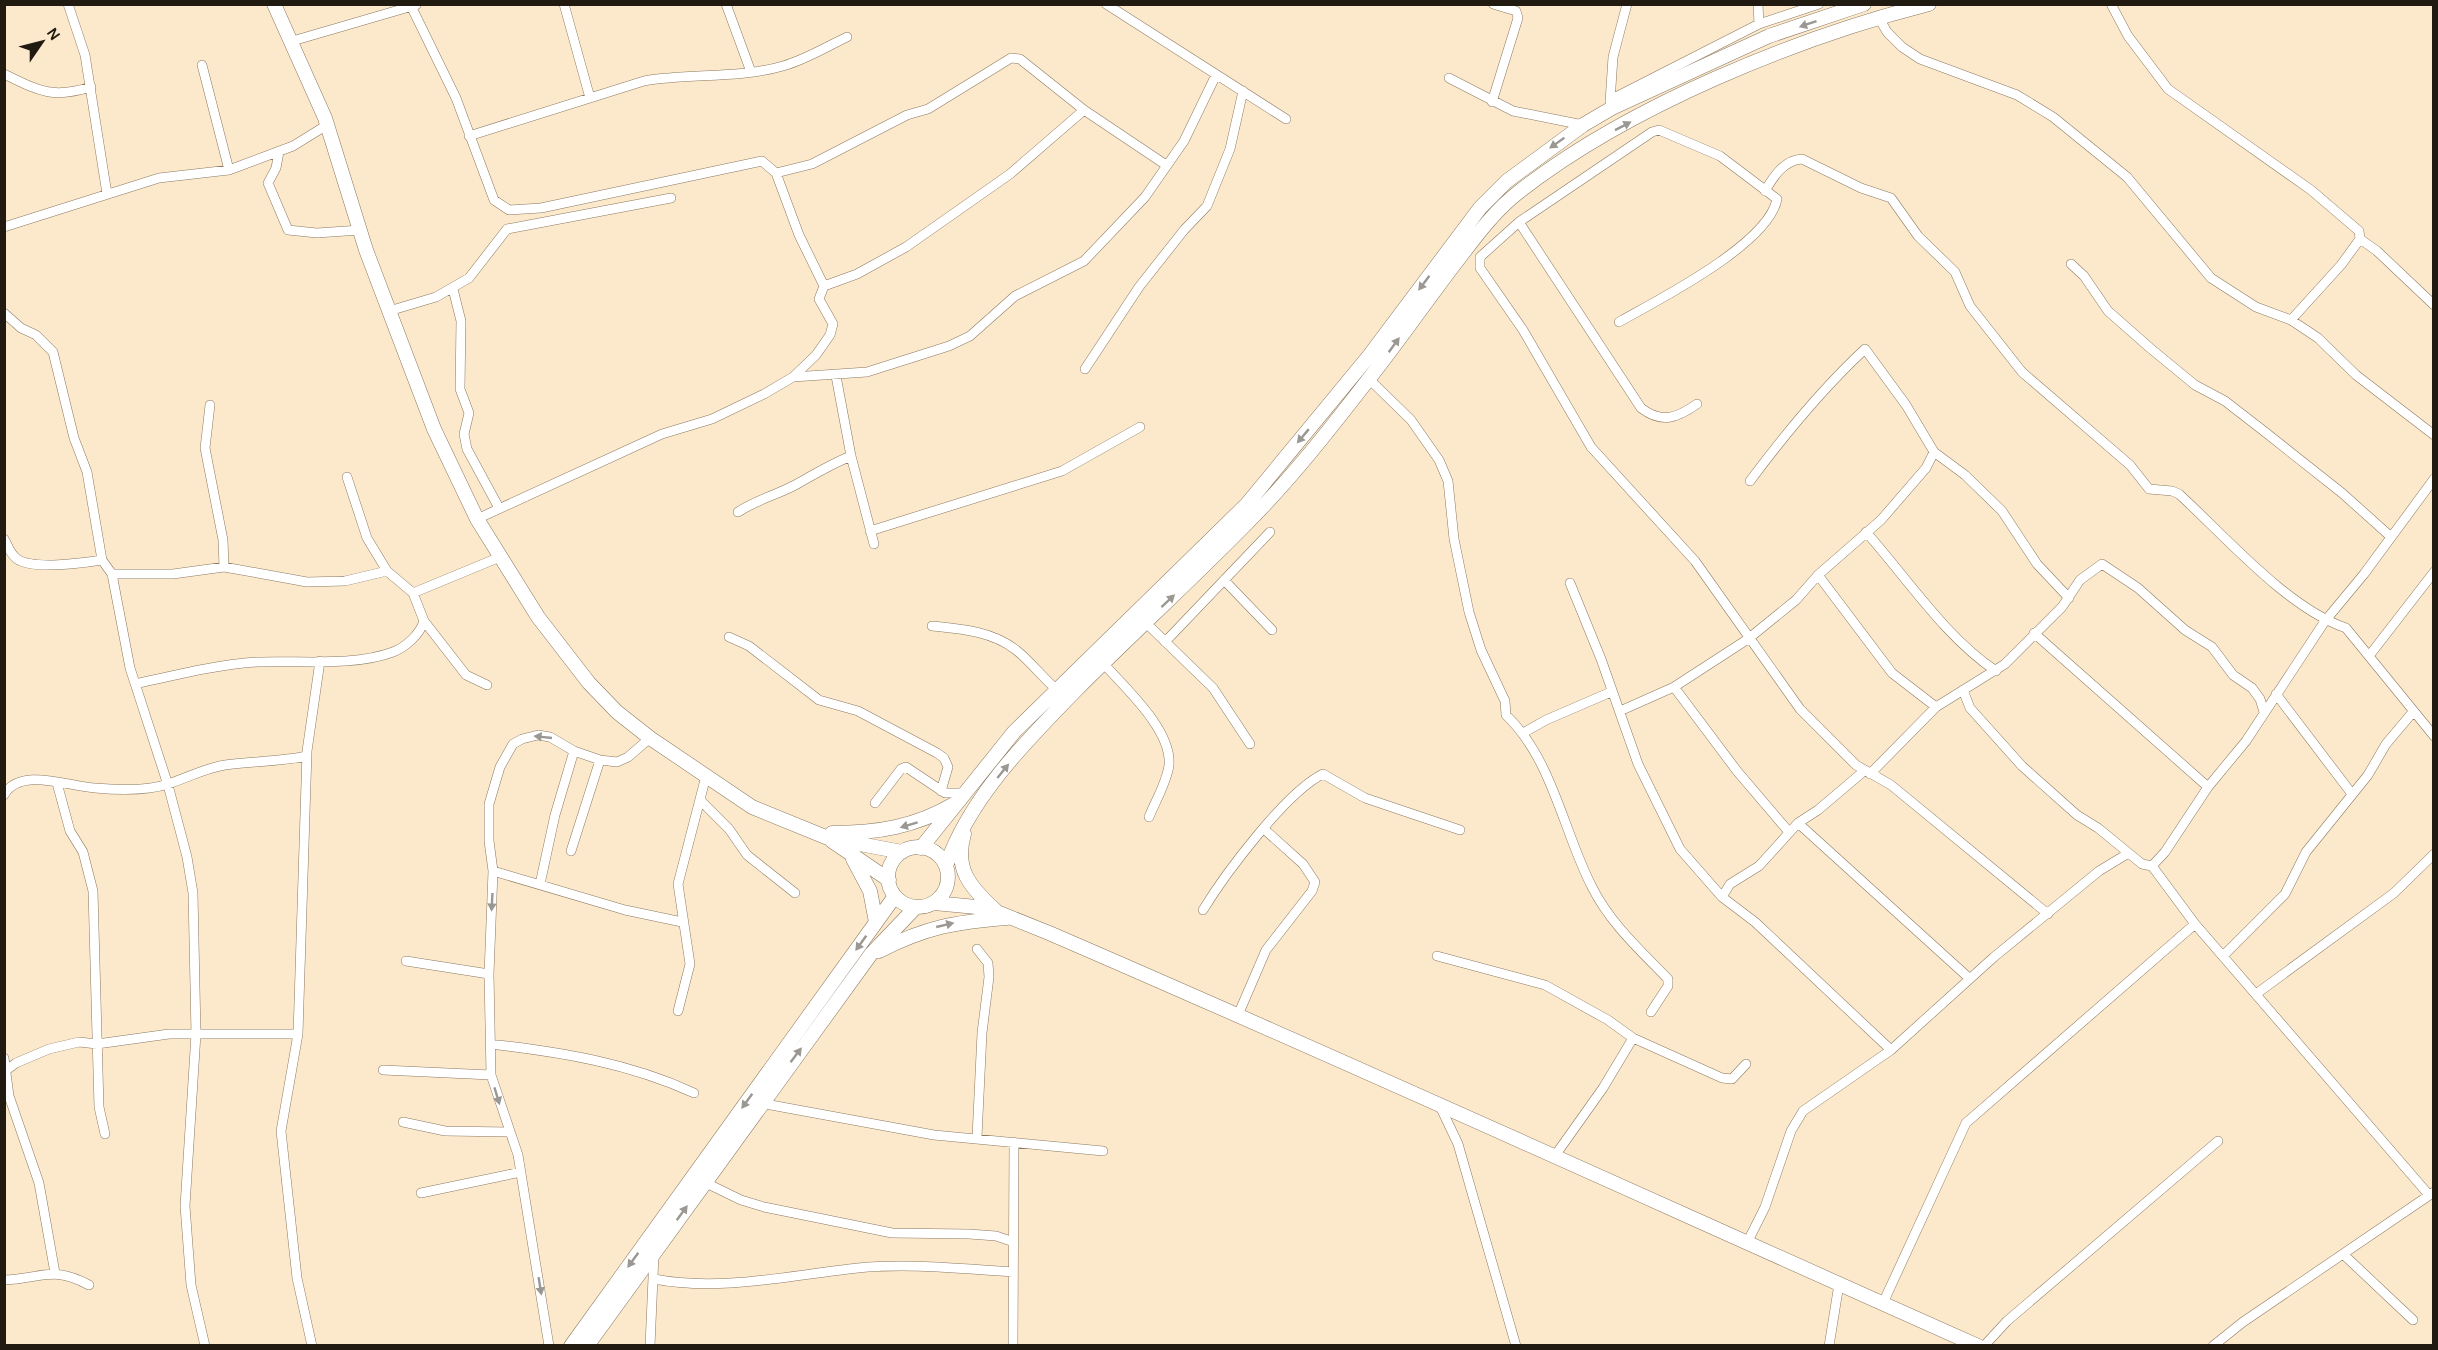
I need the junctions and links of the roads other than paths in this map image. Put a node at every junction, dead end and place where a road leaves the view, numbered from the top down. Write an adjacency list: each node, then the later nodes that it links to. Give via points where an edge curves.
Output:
1 (68, 4): 23 (street)
2 (274, 4): 17 (main road)
3 (564, 4): 25 (street)
4 (726, 4): 19 (street)
5 (1493, 4): 26 (street, via 1516,11 1518,18)
6 (1627, 4): 27 (street, via 1613,57)
7 (1758, 4): 15 (street)
8 (1819, 4): 15 (street)
9 (1864, 4): 27 (main road, one-way to 27, via 1769,36)
10 (1929, 4): 14 (main road)
11 (2111, 4): 43 (street, via 2128,36 2169,89 2311,190 2356,227)
12 (414, 5): 17 (street); 32 (street, via 456,98)
13 (1107, 5): 21 (street)
14 (1879, 18): 50 (street, via 1902,47 1920,59 2017,95 2053,117 2127,177 2211,278 2256,308); 55 (main road, one-way to 14, via 1483,228 1519,192 1553,167 1682,95 1779,53)
15 (1759, 24): 27 (street)
16 (847, 37): 19 (street, via 785,66)
17 (289, 42): 30 (main road)
18 (202, 64): 35 (street)
19 (751, 72): 25 (street, via 667,77)
20 (4, 74): 23 (street, via 53,94)
21 (1216, 75): 24 (street); 34 (street, via 1184,141)
22 (1449, 78): 26 (street)
23 (91, 87): 38 (street)
24 (1243, 91): 29 (street); 52 (street, via 1230,149 1207,206 1139,287)
25 (590, 98): 32 (street)
26 (1492, 102): 31 (street, via 1513,111)
27 (1611, 104): 31 (main road)
28 (1084, 110): 34 (street); 36 (street, via 1020,59 1011,58 928,108 812,164); 45 (street, via 1010,174 906,247)
29 (1286, 119)
30 (327, 125): 33 (street); 42 (main road)
31 (1583, 125): 101 (main road, one-way to 101, via 1492,195 1370,356 1247,504)
32 (468, 136): 36 (street, via 494,200 509,210 541,208 762,161)
33 (279, 152): 35 (street); 42 (street, via 268,183 286,228 292,233)
34 (1166, 165): 53 (street, via 1145,197 1084,261 1015,296 970,336 920,357)
35 (229, 170): 38 (street, via 159,178)
36 (776, 173): 45 (street, via 799,235)
37 (1765, 190): 40 (street, via 1720,156 1659,130); 51 (street, via 1777,199 1776,205 1735,249 1711,269); 86 (street, via 1776,173 1790,162 1802,159 1891,198 1918,236 1955,272 1970,306 2022,372 2130,465 2149,489 2179,494 2237,552)
38 (107, 194): 41 (street)
39 (671, 198): 46 (street, via 507,229 469,278)
40 (1519, 222): 57 (street, via 1641,408 1667,419); 92 (street, via 1480,257 1480,268 1523,330 1591,447 1695,561)
41 (4, 227)
42 (360, 230): 48 (main road)
43 (2360, 239): 47 (street); 50 (street, via 2342,265)
44 (2071, 264): 71 (street, via 2108,310 2150,348 2265,432)
45 (824, 286): 54 (street, via 819,299 833,324 830,335)
46 (453, 289): 48 (street); 65 (street, via 461,321 460,389 469,413 464,434 467,448)
47 (2433, 305)
48 (389, 311): 67 (main road, via 434,429)
49 (4, 312): 75 (street, via 53,352 74,438 87,472)
50 (2291, 320): 59 (street, via 2318,338 2356,375)
51 (1619, 322)
52 (1085, 369)
53 (836, 376): 54 (street, via 825,373); 61 (street)
54 (793, 377): 65 (street, via 712,419 662,434)
55 (1369, 379): 87 (main road, one-way to 55, via 1249,522); 109 (street, via 1411,420 1439,460 1448,481 1454,539 1478,641 1505,701 1506,715)
56 (210, 405): 76 (street, via 205,448 223,540)
57 (1697, 405)
58 (1140, 427): 68 (street, via 1062,471)
59 (2433, 435)
60 (1934, 452): 64 (street, via 1865,349 1785,435); 70 (street, via 1926,468); 84 (street, via 2002,511 2037,564)
61 (851, 456): 66 (street); 68 (street)
62 (347, 477): 77 (street, via 367,538)
63 (2433, 479): 71 (street)
64 (1750, 481)
65 (499, 508): 67 (street)
66 (738, 512)
67 (477, 519): 74 (main road)
68 (870, 531): 73 (street)
69 (1270, 532): 81 (street)
70 (1866, 532): 80 (street); 97 (street)
71 (2390, 536): 86 (street)
72 (4, 539): 75 (street, via 10,552 29,565)
73 (874, 544)
74 (500, 557): 83 (street); 111 (main road, via 538,617 590,683 616,711)
75 (102, 560): 79 (street)
76 (224, 567): 77 (street, via 307,582 345,581); 79 (street, via 173,574)
77 (387, 571): 83 (street)
78 (2433, 572): 94 (street)
79 (112, 574): 98 (street)
80 (1818, 575): 92 (street, via 1796,600); 105 (street, via 1884,664)
81 (1224, 580): 89 (street); 93 (street)
82 (1570, 583): 103 (street)
83 (413, 593): 85 (street)
84 (2068, 598): 90 (street); 107 (street, via 2080,580 2099,565 2106,565 2184,630 2212,647 2233,675 2252,688)
85 (424, 621): 95 (street, via 414,636 394,652); 99 (street, via 466,675)
86 (2325, 621): 94 (street, via 2346,628); 104 (street)
87 (1145, 622): 93 (street); 96 (main road)
88 (932, 626): 101 (street, via 971,631 1002,641 1017,650)
89 (1272, 630)
90 (2034, 633): 97 (street); 120 (street)
91 (729, 637): 121 (street, via 749,646 819,700 858,711 944,758 948,767)
92 (1748, 639): 100 (street); 116 (street, via 1800,709)
93 (1165, 642): 112 (street, via 1213,688)
94 (2368, 656): 108 (street)
95 (320, 661): 98 (street, via 246,663); 114 (street)
96 (1103, 663): 127 (main road, one-way to 96, via 1039,728); 128 (street, via 1158,726 1167,743 1169,766)
97 (1992, 674): 102 (street)
98 (135, 684): 119 (street)
99 (487, 686)
100 (1674, 687): 106 (street); 132 (street)
101 (1056, 689): 124 (main road, via 1014,732)
102 (1963, 690): 105 (street); 137 (street, via 1970,708 2022,766)
103 (1611, 692): 106 (street); 109 (street)
104 (2276, 694): 107 (street); 122 (street)
105 (1936, 707): 116 (street)
106 (1620, 711): 147 (street, via 1638,764 1669,829 1692,864)
107 (2264, 712): 120 (street)
108 (2413, 712): 110 (street); 122 (street)
109 (1522, 733): 166 (street, via 1604,908 1668,979 1668,986)
110 (2433, 736)
111 (650, 738): 115 (street, via 617,762); 117 (main road)
112 (1250, 744)
113 (574, 751): 115 (street); 142 (street, one-way to 142, via 557,740 538,735 513,744 500,767 489,804); 144 (street)
114 (307, 756): 119 (street, via 225,765); 169 (street)
115 (600, 760): 135 (street)
116 (1867, 772): 129 (street); 152 (street, via 1891,785)
117 (706, 776): 125 (street); 133 (main road, via 752,807)
118 (57, 783): 119 (street, via 96,789); 123 (street, via 25,781 14,784); 171 (street, via 93,891)
119 (168, 784): 168 (street, via 193,893)
120 (2208, 788): 140 (street)
121 (941, 791): 124 (street); 126 (street, via 906,767)
122 (2352, 794): 160 (street, via 2306,852 2285,894)
123 (4, 795)
124 (963, 796): 133 (main road, one-way to 133, via 922,821 902,828); 134 (main road)
125 (699, 800): 145 (street, via 747,855); 154 (street, via 678,884)
126 (875, 803)
127 (969, 818): 141 (main road, via 954,843); 150 (main road, via 960,854 961,869)
128 (1149, 818)
129 (1798, 823): 132 (street); 163 (street)
130 (1264, 829): 131 (street, via 1323,774 1365,798); 151 (street); 167 (street, via 1303,864 1315,882 1266,950)
131 (1460, 830)
132 (1789, 832): 147 (street, via 1759,866 1730,884)
133 (822, 836): 136 (main road); 139 (main road)
134 (921, 848): 136 (main road); 141 (main road, via 934,852)
135 (571, 851)
136 (902, 852): 143 (main road, via 893,861)
137 (2127, 854): 140 (street); 152 (street, via 2099,871)
138 (2433, 854): 164 (street, via 2394,893)
139 (850, 855): 143 (main road); 155 (main road, via 870,891)
140 (2152, 866): 156 (street)
141 (947, 870): 148 (main road, via 943,893); 150 (main road)
142 (493, 872): 144 (street); 162 (street, one-way to 162)
143 (889, 880): 146 (main road)
144 (540, 884): 154 (street)
145 (795, 893)
146 (895, 896): 149 (main road); 155 (main road)
147 (1722, 897): 173 (street, via 1755,922)
148 (933, 903): 149 (main road); 150 (main road)
149 (916, 907): 158 (main road)
150 (992, 910): 153 (main road)
151 (1203, 910)
152 (2048, 914): 163 (street)
153 (1011, 917): 158 (main road, one-way to 153, via 920,931 952,923); 167 (main road)
154 (682, 922): 165 (street, via 690,964)
155 (876, 922): 211 (main road, one-way to 211)
156 (2195, 924): 160 (street); 206 (street, via 1966,1123)
157 (977, 949): 187 (street, via 988,963 989,977)
158 (872, 954): 183 (main road, one-way to 158)
159 (1437, 956): 170 (street, via 1545,985)
160 (2223, 956): 164 (street)
161 (406, 961): 162 (street)
162 (489, 974): 172 (street)
163 (1969, 978): 173 (street)
164 (2256, 994): 195 (street)
165 (678, 1011)
166 (1651, 1012)
167 (1238, 1015): 182 (main road)
168 (196, 1034): 169 (street); 171 (street); 208 (street, via 185,1206 191,1285)
169 (298, 1034): 209 (street, via 281,1131 297,1278)
170 (1633, 1038): 176 (street, via 1728,1080); 191 (street, via 1604,1088)
171 (97, 1044): 175 (street, via 64,1045); 186 (street, via 99,1107)
172 (490, 1044): 179 (street); 180 (street, via 609,1063 661,1078)
173 (1891, 1050): 197 (street, via 1796,1119 1765,1207)
174 (5, 1058): 175 (street); 177 (street)
175 (16, 1063): 177 (street)
176 (1746, 1064)
177 (8, 1070): 181 (street)
178 (383, 1070): 179 (street)
179 (491, 1075): 185 (street, one-way to 185)
180 (694, 1093)
181 (7, 1096): 201 (street, via 39,1183)
182 (1438, 1102): 191 (main road); 215 (street, via 1458,1144)
183 (760, 1103): 187 (street, via 934,1135); 193 (main road)
184 (403, 1122): 185 (street, via 445,1131)
185 (509, 1132): 192 (street)
186 (105, 1134)
187 (977, 1137): 189 (street)
188 (2218, 1141): 218 (street, via 2007,1321)
189 (1014, 1142): 190 (street); 196 (street)
190 (1103, 1151)
191 (1554, 1157): 197 (main road)
192 (521, 1172): 194 (street); 210 (street, one-way to 210)
193 (704, 1182): 196 (street, via 764,1208 892,1233 978,1234); 198 (main road, one-way to 193)
194 (421, 1193)
195 (2431, 1193): 199 (street)
196 (1014, 1242): 200 (street)
197 (1747, 1243): 204 (main road)
198 (654, 1252): 202 (street); 212 (main road)
199 (2343, 1254): 207 (street); 219 (street)
200 (1013, 1272): 202 (street, via 937,1267 860,1268 738,1282); 214 (street)
201 (55, 1273): 203 (street); 205 (street, via 72,1276)
202 (654, 1279): 213 (street)
203 (4, 1280)
204 (1839, 1284): 206 (main road); 216 (street)
205 (89, 1286)
206 (1883, 1303): 217 (main road)
207 (2413, 1320)
208 (202, 1344)
209 (312, 1346)
210 (549, 1346)
211 (571, 1346)
212 (587, 1346)
213 (650, 1346)
214 (1013, 1346)
215 (1516, 1346)
216 (1829, 1346)
217 (1978, 1346)
218 (1984, 1346)
219 (2212, 1346)

